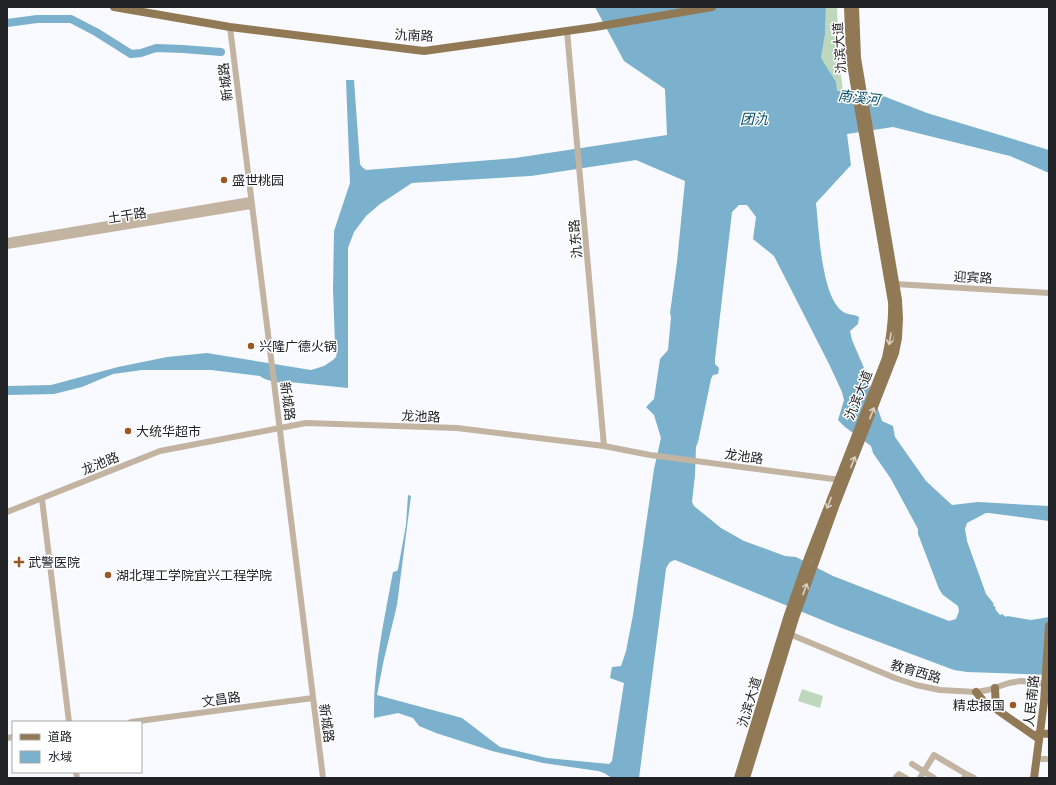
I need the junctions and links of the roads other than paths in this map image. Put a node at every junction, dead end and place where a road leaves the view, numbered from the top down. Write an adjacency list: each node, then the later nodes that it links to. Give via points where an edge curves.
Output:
1 (114, 7): 5 (main road, 氿南路)
2 (712, 7): 6 (main road, 氿南路)
3 (848, 7): 7 (main road, 氿滨大道, via 850,57)
4 (855, 7): 7 (main road, 氿滨大道)
5 (230, 27): 6 (main road, 氿南路, via 424,51); 9 (street, 新城路)
6 (567, 31): 16 (street, 氿东路)
7 (857, 82): 8 (main road, 氿滨大道)
8 (866, 133): 12 (main road, 氿滨大道); 14 (main road, 氿滨大道, one-way to 14, via 892,302 891,337)
9 (251, 203): 10 (street, 土干路); 11 (street, 土干路); 15 (street, 新城路)
10 (7, 241)
11 (7, 246)
12 (895, 284): 13 (street, 迎宾路); 14 (main road, 氿滨大道, via 900,318 898,338 895,353)
13 (1049, 293)
14 (881, 380): 17 (main road, 氿滨大道)
15 (281, 428): 16 (street, 龙池路, via 306,423 457,428); 18 (street, 龙池路, via 160,451); 25 (street, 新城路)
16 (604, 446): 17 (street, 龙池路, via 650,455)
17 (842, 480): 21 (main road, 氿滨大道)
18 (42, 499): 19 (street, 龙池路); 27 (street)
19 (7, 512)
20 (1049, 626): 30 (main road, 人民南路)
21 (787, 632): 24 (street, 教育西路, via 916,685 940,690); 38 (main road, 氿滨大道); 39 (main road, 氿滨大道)
22 (1049, 684): 23 (street, 教育西路, via 1021,681)
23 (995, 688): 24 (street, 教育西路); 26 (main road)
24 (976, 692): 26 (main road, via 985,703)
25 (313, 698): 28 (street, 文昌路); 37 (street, 新城路)
26 (996, 709): 30 (main road)
27 (69, 721)
28 (139, 721)
29 (1049, 734): 30 (main road)
30 (1039, 736): 31 (main road, 人民南路)
31 (1037, 758): 32 (street); 44 (main road, 人民南路)
32 (1047, 759)
33 (912, 764): 34 (street)
34 (924, 772): 35 (street, via 934,755); 41 (street); 42 (street)
35 (965, 776): 43 (street)
36 (896, 777): 40 (street, via 899,774)
37 (323, 778)
38 (738, 778)
39 (746, 778)
40 (906, 778)
41 (920, 778)
42 (934, 778)
43 (974, 778)
44 (1034, 778)

